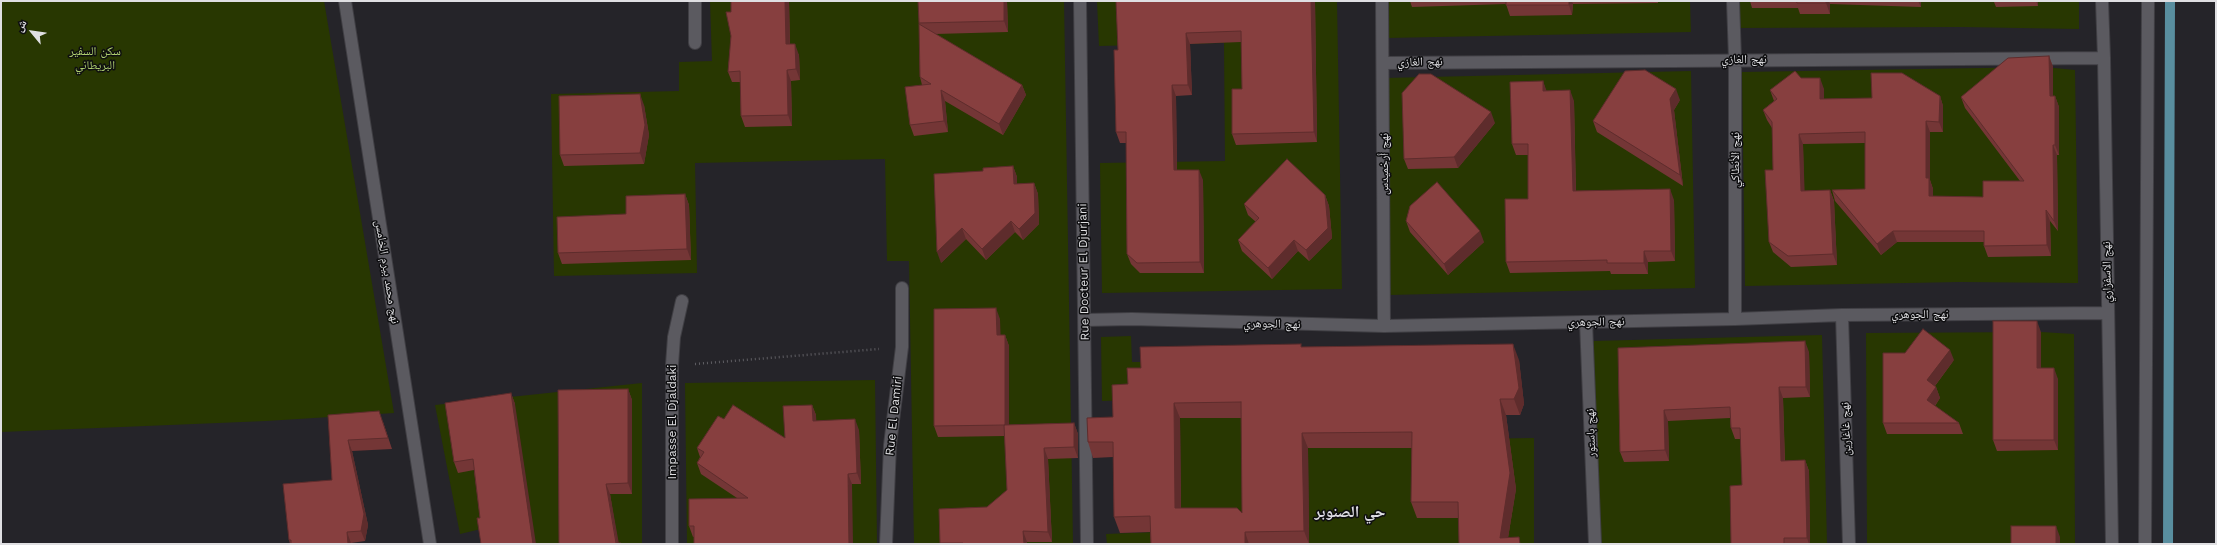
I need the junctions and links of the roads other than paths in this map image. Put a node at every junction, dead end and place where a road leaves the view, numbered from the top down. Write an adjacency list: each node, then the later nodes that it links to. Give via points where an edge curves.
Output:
1 (344, 1): 20 (street, نهج محمد بيرم الخامس)
2 (695, 1): 8 (street)
3 (1080, 1): 17 (street, Rue Docteur El Djurjani)
4 (1382, 1): 11 (street, نهج أرخميدس)
5 (1732, 1): 10 (street, نهج الأنطاكي)
6 (2102, 1): 9 (street, نهج الاسفزاري)
7 (2148, 1): 27 (street)
8 (695, 43)
9 (2104, 58): 10 (street, نهج الغازي); 14 (street, نهج الاسفزاري)
10 (1736, 59): 11 (street, نهج الغازي); 16 (street, نهج الأنطاكي)
11 (1383, 63): 19 (street, نهج أرخميدس)
12 (902, 288): 22 (street, Rue El Damiri, via 902,347 890,445)
13 (682, 301): 21 (street, Impasse El Djaldaki, via 674,337 672,365)
14 (2108, 312): 15 (street, نهج الجوهري); 26 (street, نهج الاسفزاري)
15 (1842, 314): 16 (street, نهج الجوهري); 25 (street, نهج غاغارين)
16 (1735, 319): 18 (street, نهج الجوهري)
17 (1085, 320): 19 (street, نهج الجوهري); 23 (street, Rue Docteur El Djurjani)
18 (1586, 322): 19 (street, نهج الجوهري); 24 (street, نهج باستور)
19 (1384, 326)
20 (430, 544)
21 (672, 544)
22 (886, 544)
23 (1088, 544)
24 (1595, 544)
25 (1849, 544)
26 (2112, 544)
27 (2145, 544)

